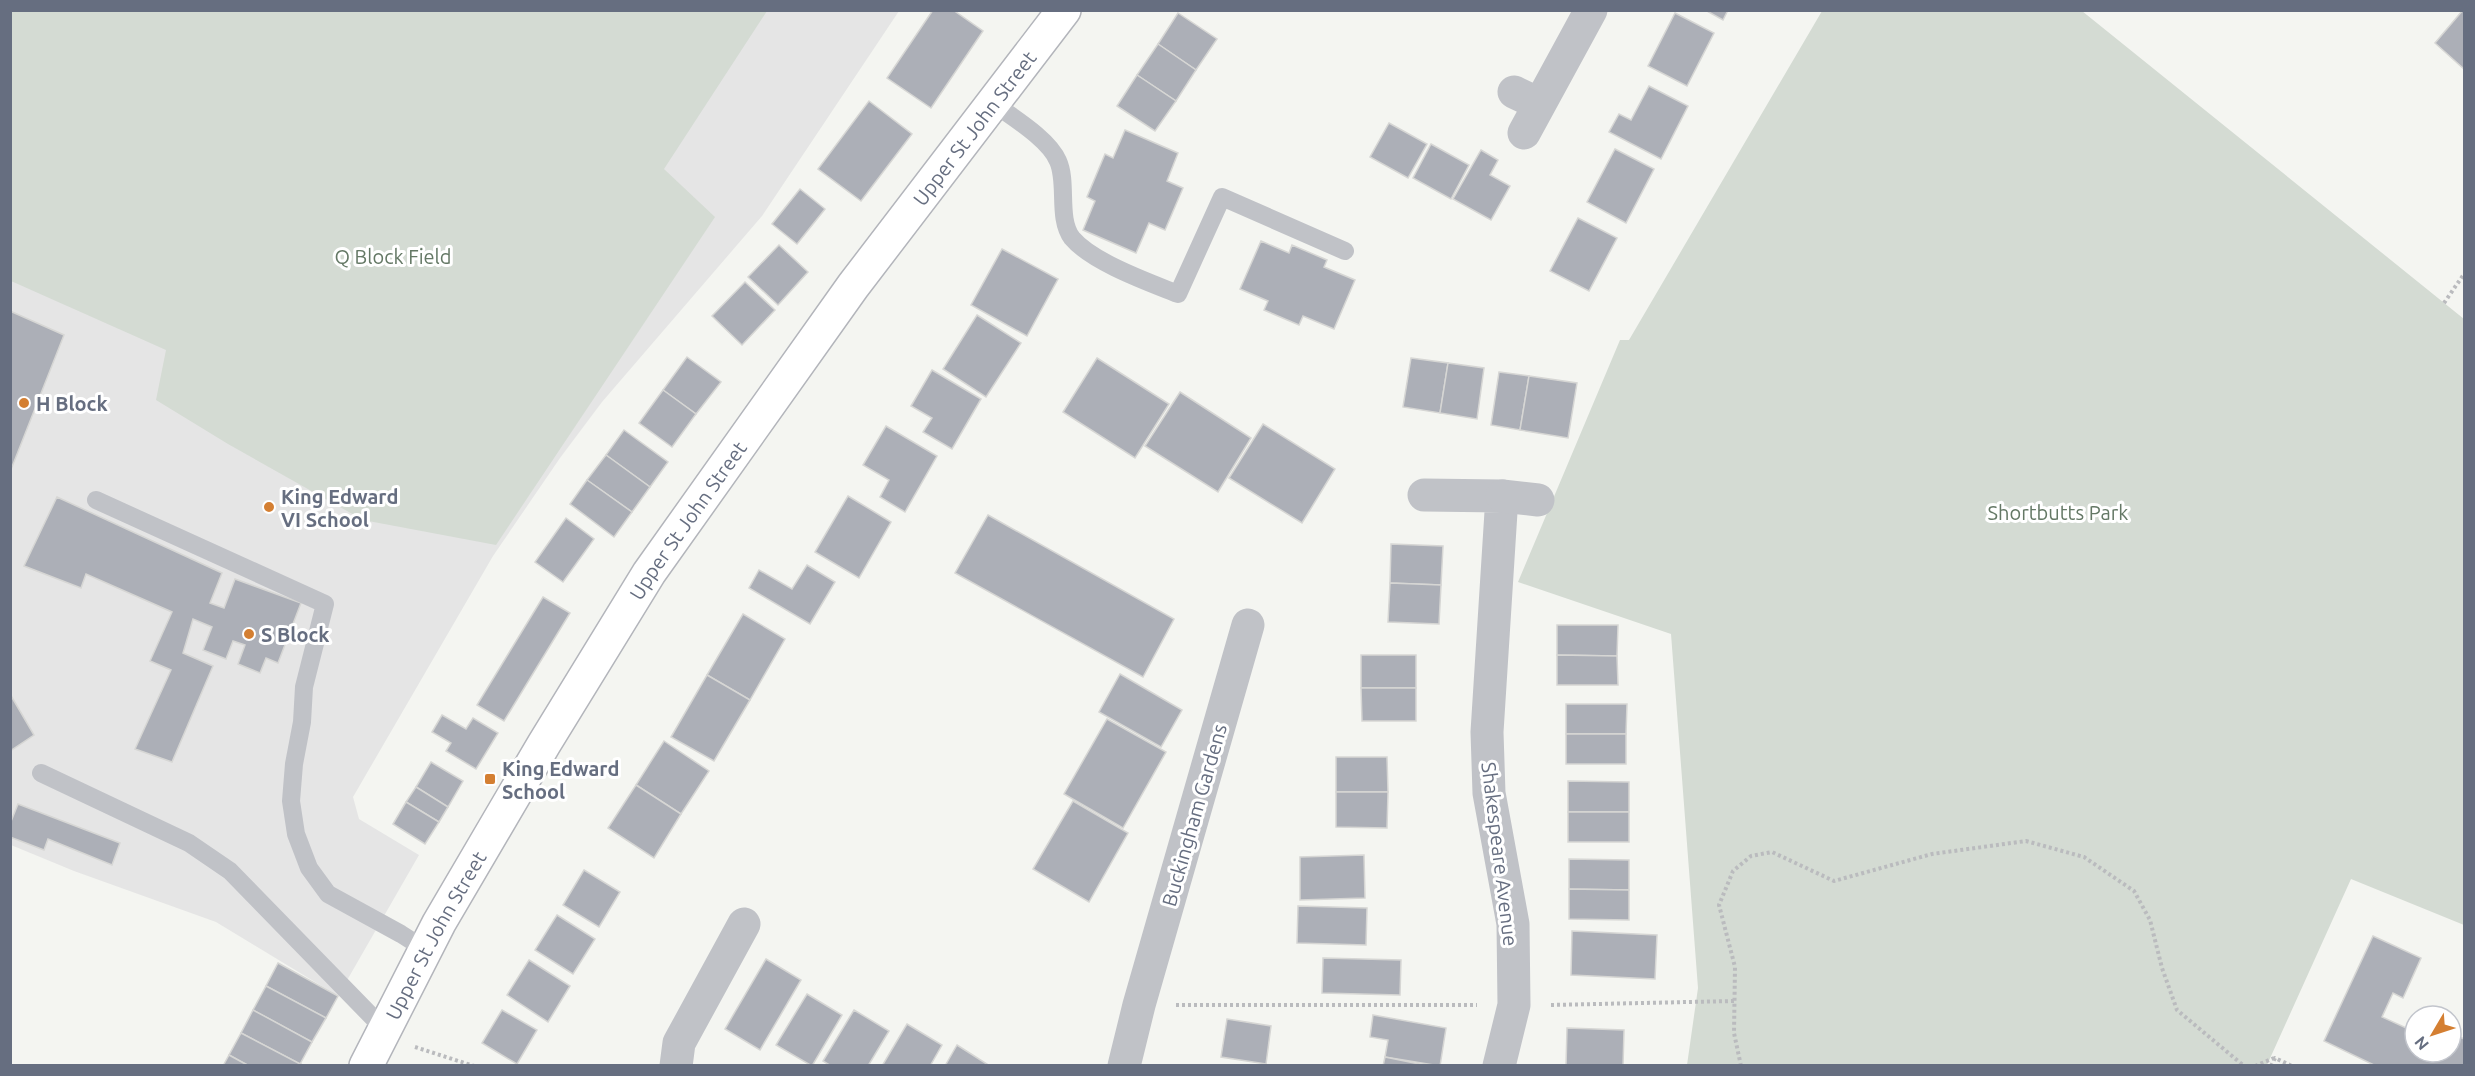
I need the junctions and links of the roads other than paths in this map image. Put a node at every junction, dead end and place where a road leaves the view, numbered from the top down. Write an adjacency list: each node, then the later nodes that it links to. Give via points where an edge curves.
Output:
1 (1064, 10): 3 (street, Upper St John Street)
2 (1592, 10): 4 (street, via 1526,98)
3 (993, 102): 5 (lane, via 1042,140 1058,160 1071,236 1092,255 1151,283 1178,294 1222,197); 13 (street, Upper St John Street, via 853,286 649,573 544,744)
4 (1524, 134)
5 (1345, 251)
6 (1424, 495): 7 (street)
7 (1502, 496): 9 (street); 18 (street, Shakespeare Avenue, via 1486,732 1489,793 1513,924 1514,1005)
8 (96, 500): 13 (lane, via 325,604 304,687 294,764 291,801 296,834 309,868 328,894)
9 (1538, 500)
10 (1248, 625): 17 (street, Buckingham Gardens)
11 (41, 772): 14 (lane, via 189,843 230,871)
12 (744, 924): 16 (street, via 679,1043)
13 (426, 950): 14 (street, Upper St John Street)
14 (383, 1033): 15 (street, Upper St John Street)
15 (366, 1065)
16 (676, 1065)
17 (1124, 1065)
18 (1499, 1065)

